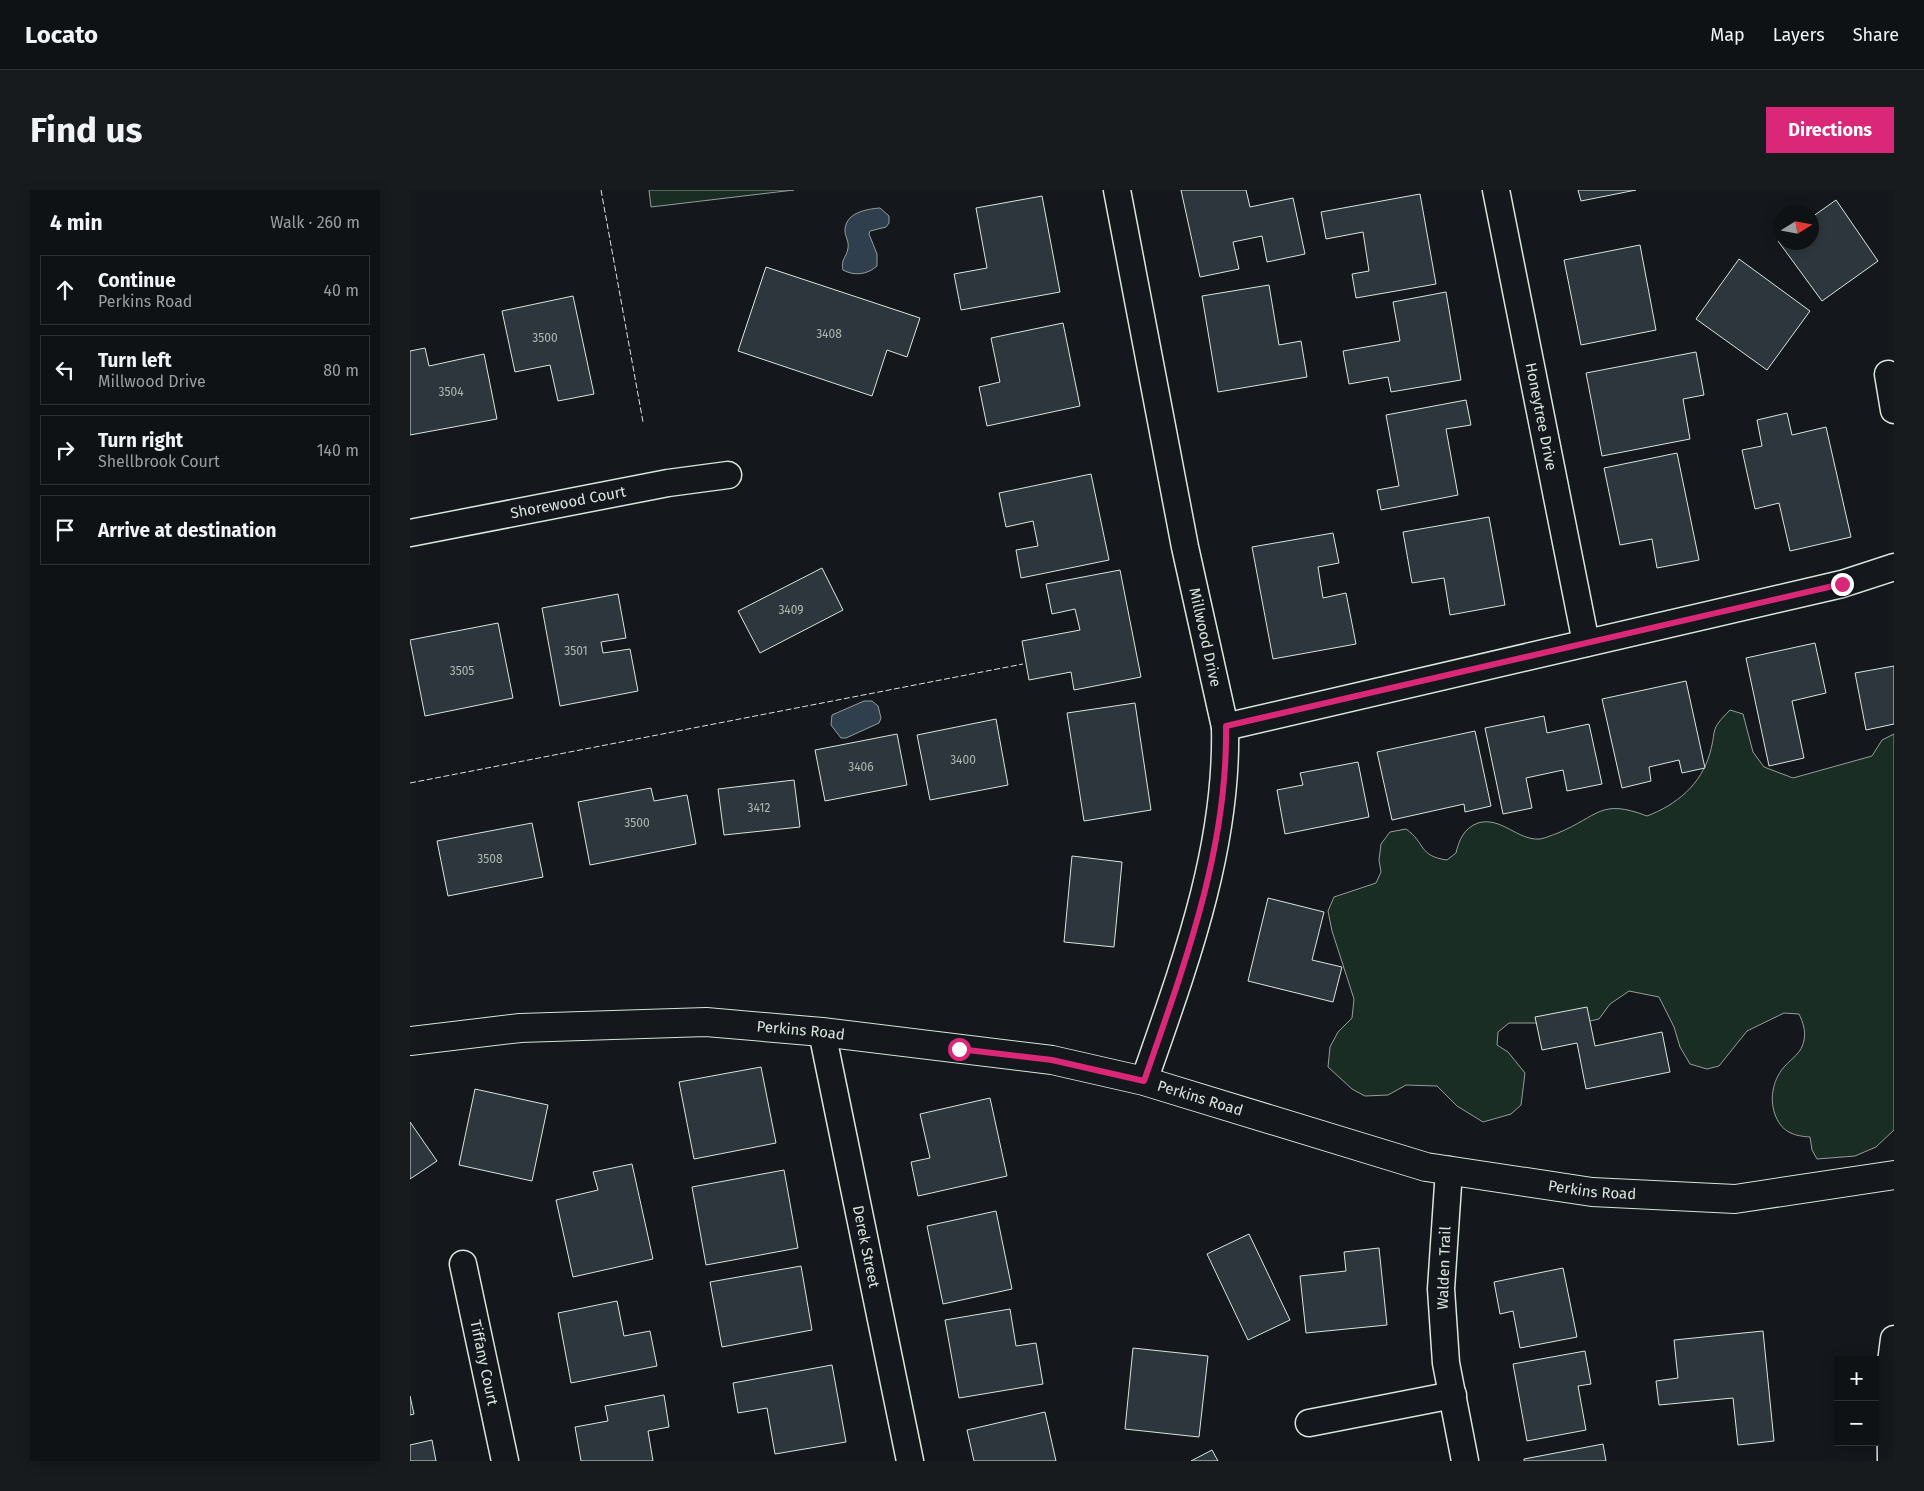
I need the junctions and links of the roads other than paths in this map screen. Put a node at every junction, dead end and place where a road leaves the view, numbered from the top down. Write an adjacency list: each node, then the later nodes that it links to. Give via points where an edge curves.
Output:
1 (1117, 190): 9 (street, Millwood Drive, via 1185,547)
2 (1496, 190): 8 (street, Honeytree Drive)
3 (1888, 374): 4 (street)
4 (1894, 410)
5 (728, 475): 6 (street, Shorewood Court, via 642,488)
6 (410, 533)
7 (1894, 567): 8 (street, via 1842,584)
8 (1586, 643): 9 (street)
9 (1226, 726): 12 (street, Millwood Drive, via 1221,807 1204,896)
10 (822, 1032): 11 (main road, Perkins Road, via 706,1022 520,1028); 12 (main road, Perkins Road, via 1052,1060); 20 (street, Derek Street)
11 (410, 1041)
12 (1144, 1081): 13 (main road, Perkins Road, via 1426,1167)
13 (1449, 1170): 14 (main road, Perkins Road, via 1592,1192 1735,1199); 17 (street, Walden Trail, via 1441,1289 1446,1363)
14 (1894, 1174)
15 (463, 1264): 19 (street, Tiffany Court)
16 (1894, 1339): 22 (street, via 1890,1370)
17 (1453, 1395): 18 (street); 21 (street, Walden Trail)
18 (1309, 1423)
19 (505, 1461)
20 (910, 1461)
21 (1465, 1461)
22 (1891, 1461)

